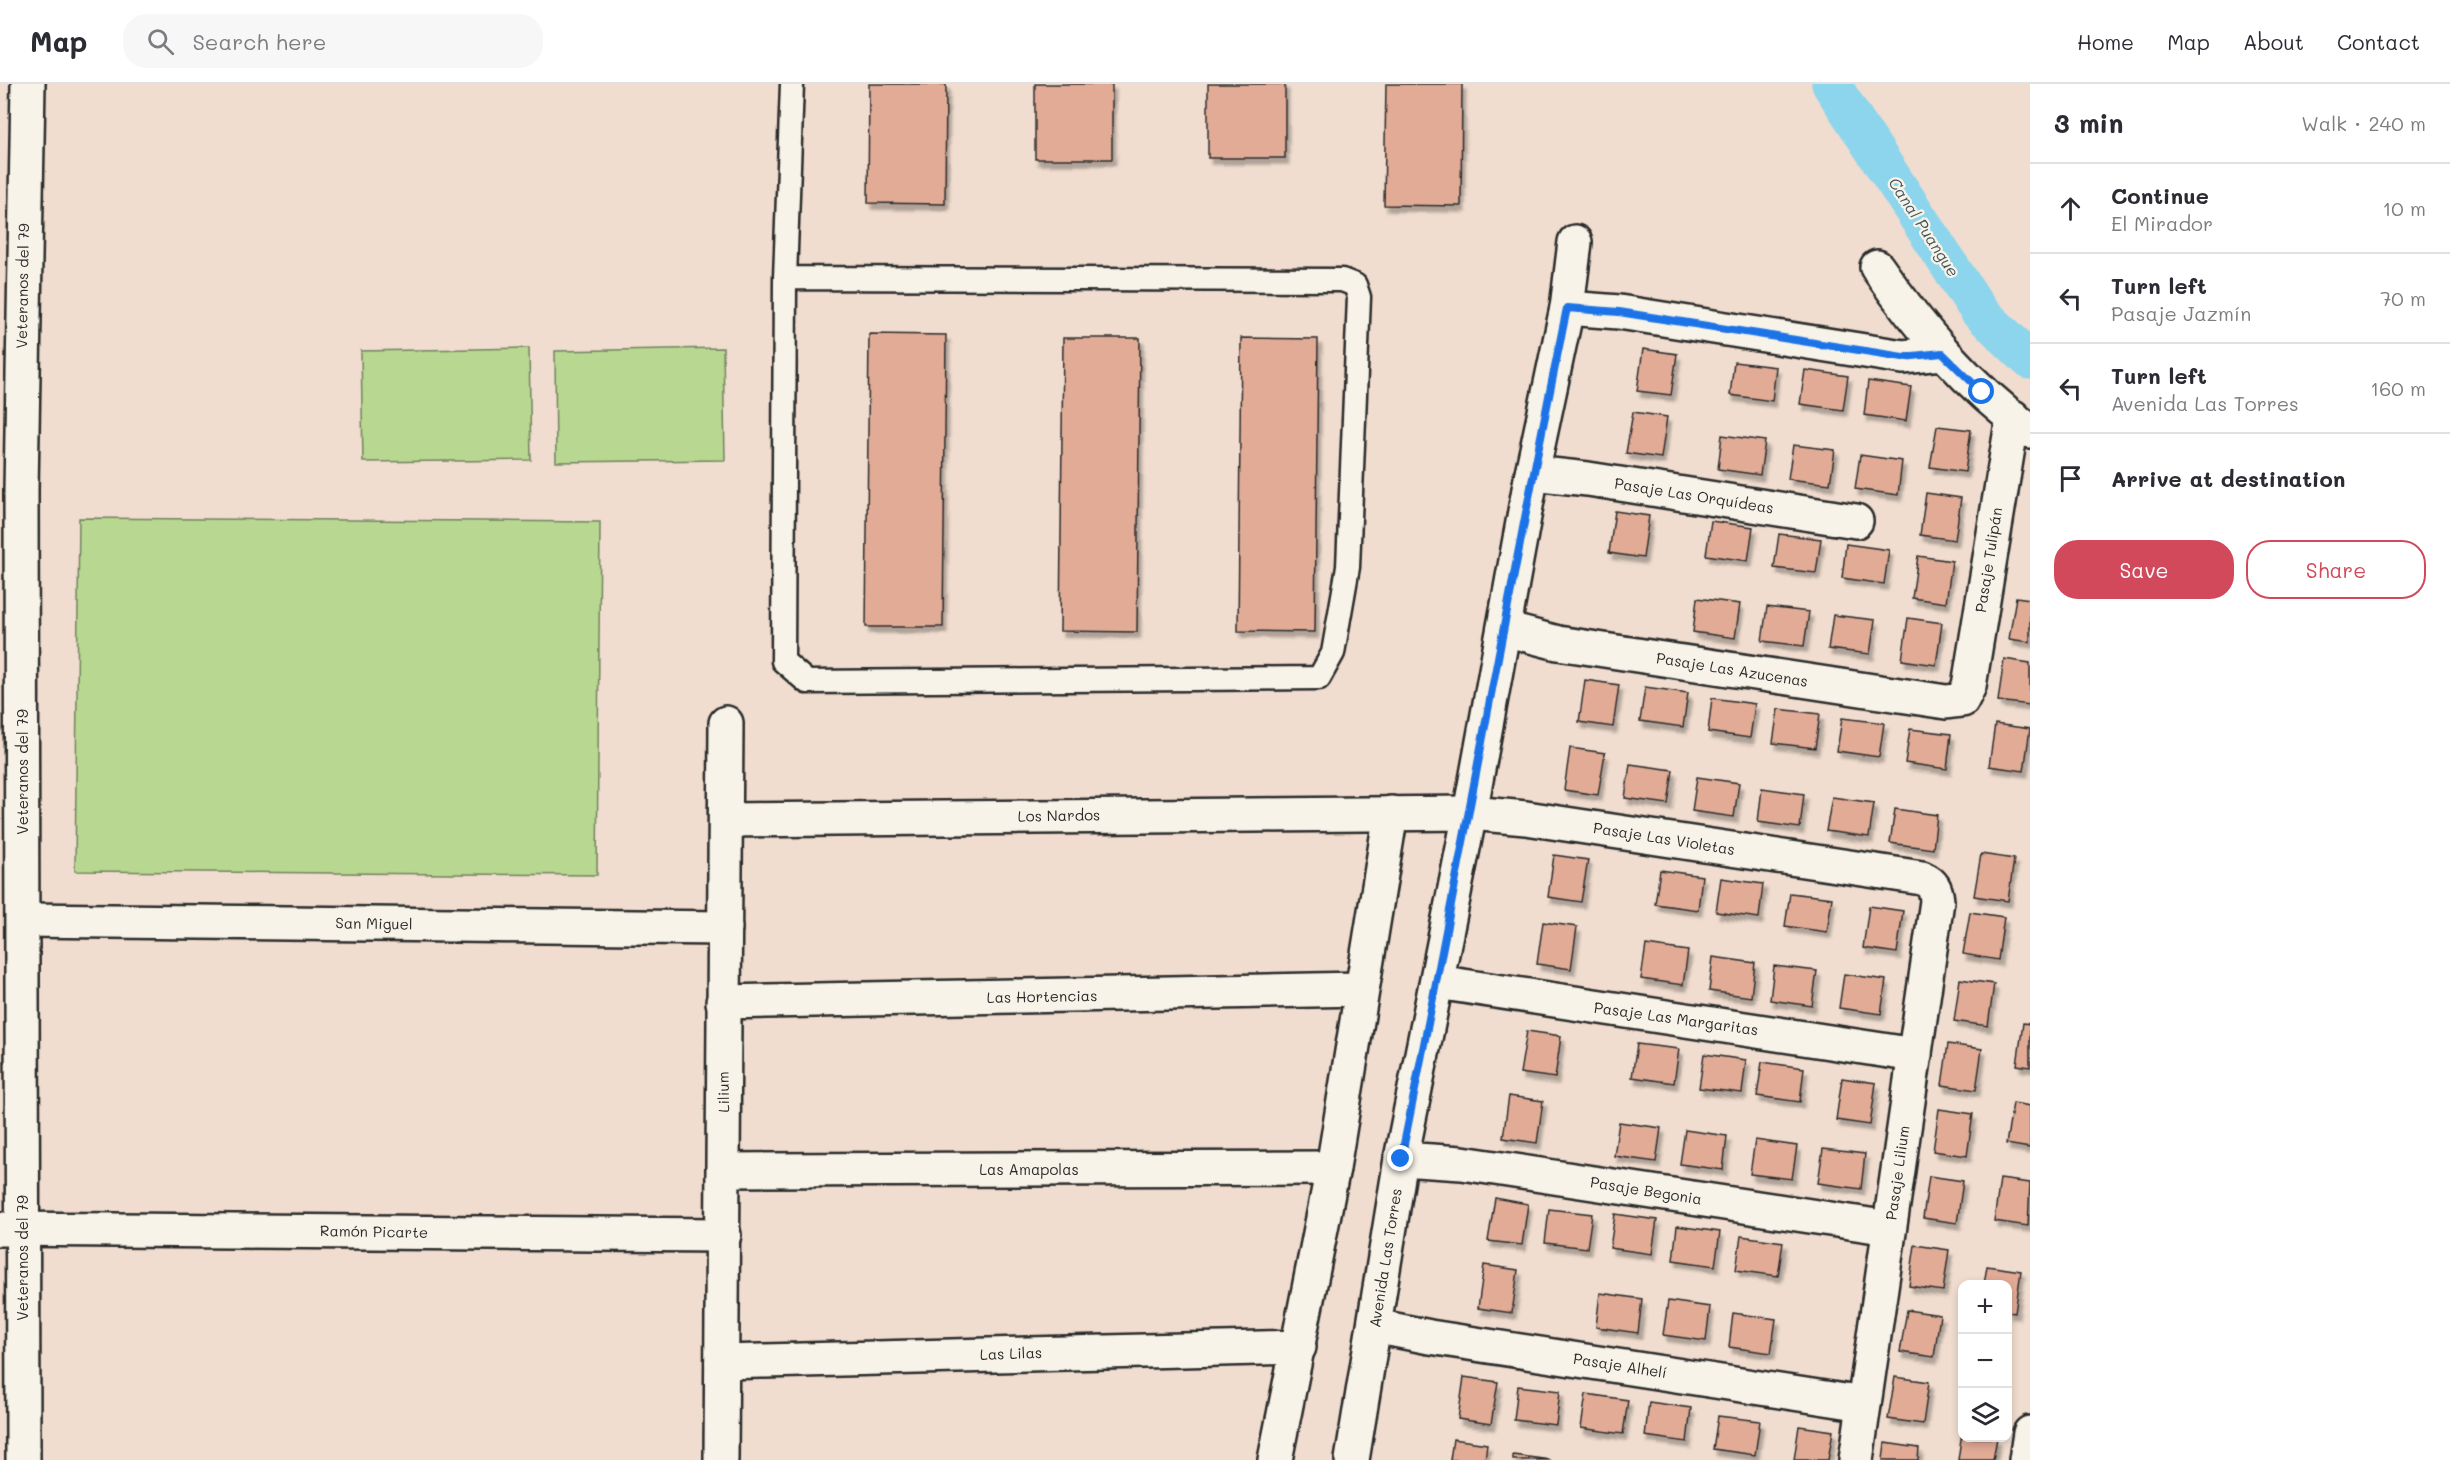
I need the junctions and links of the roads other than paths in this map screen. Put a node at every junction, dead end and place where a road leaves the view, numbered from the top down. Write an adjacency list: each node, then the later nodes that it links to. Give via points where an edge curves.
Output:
1 (28, 84): 10 (street, Veteranos del 79)
2 (792, 84): 5 (lane)
3 (1575, 242): 6 (street, Avenida Las Torres)
4 (1876, 267): 7 (street)
5 (785, 278): 5 (lane, via 783,661 807,682 1319,678 1333,653 1348,567 1359,297 1355,285 1330,280)
6 (1567, 308): 7 (street, via 1619,312 1903,357); 9 (street, Avenida Las Torres)
7 (1942, 353): 8 (street)
8 (2021, 424): 13 (street, Pasaje Tulipán, via 1969,686)
9 (1532, 473): 11 (street, Pasaje Las Orquídeas); 12 (street, Avenida Las Torres)
10 (11, 490): 18 (street, Veteranos del 79)
11 (1856, 521)
12 (1504, 629): 13 (street, Pasaje Las Azucenas, via 1558,643 1946,702); 16 (street, Avenida Las Torres)
13 (1962, 700)
14 (726, 723): 17 (street, Lilium)
15 (1390, 813): 16 (street, Pasaje Las Violetas); 17 (street, Los Nardos); 23 (street)
16 (1470, 813): 19 (street, Pasaje Las Violetas, via 1922,878); 22 (street, Avenida Las Torres)
17 (727, 820): 21 (street, Lilium)
18 (12, 885): 20 (street, Veteranos del 79)
19 (1934, 886): 25 (street, Pasaje Lilium, via 1937,901)
20 (24, 920): 21 (street, San Miguel); 30 (street, Veteranos del 79)
21 (725, 928): 24 (street, Lilium)
22 (1437, 982): 25 (street, Pasaje Las Margaritas); 26 (street, Avenida Las Torres)
23 (1361, 989): 24 (street, Las Hortencias); 27 (street)
24 (723, 1002): 28 (street, Lilium)
25 (1915, 1055): 29 (street, Pasaje Lilium)
26 (1401, 1159): 29 (street, Pasaje Begonia, via 1462,1163); 32 (street, Avenida Las Torres)
27 (1333, 1168): 28 (street, Las Amapolas); 33 (street)
28 (725, 1170): 31 (street, Lilium)
29 (1890, 1228): 35 (street, Pasaje Lilium)
30 (12, 1229): 31 (street, Ramón Picarte); 37 (street, Veteranos del 79)
31 (724, 1235): 34 (street, Lilium)
32 (1376, 1326): 35 (street, Pasaje Alhelí); 40 (street, Avenida Las Torres)
33 (1299, 1347): 34 (street, Las Lilas); 39 (street)
34 (722, 1362): 38 (street, Lilium)
35 (1864, 1404): 41 (street, Pasaje Lilium)
36 (2030, 1433): 42 (street)
37 (23, 1460)
38 (721, 1460)
39 (1275, 1460)
40 (1352, 1460)
41 (1856, 1460)
42 (2026, 1460)

